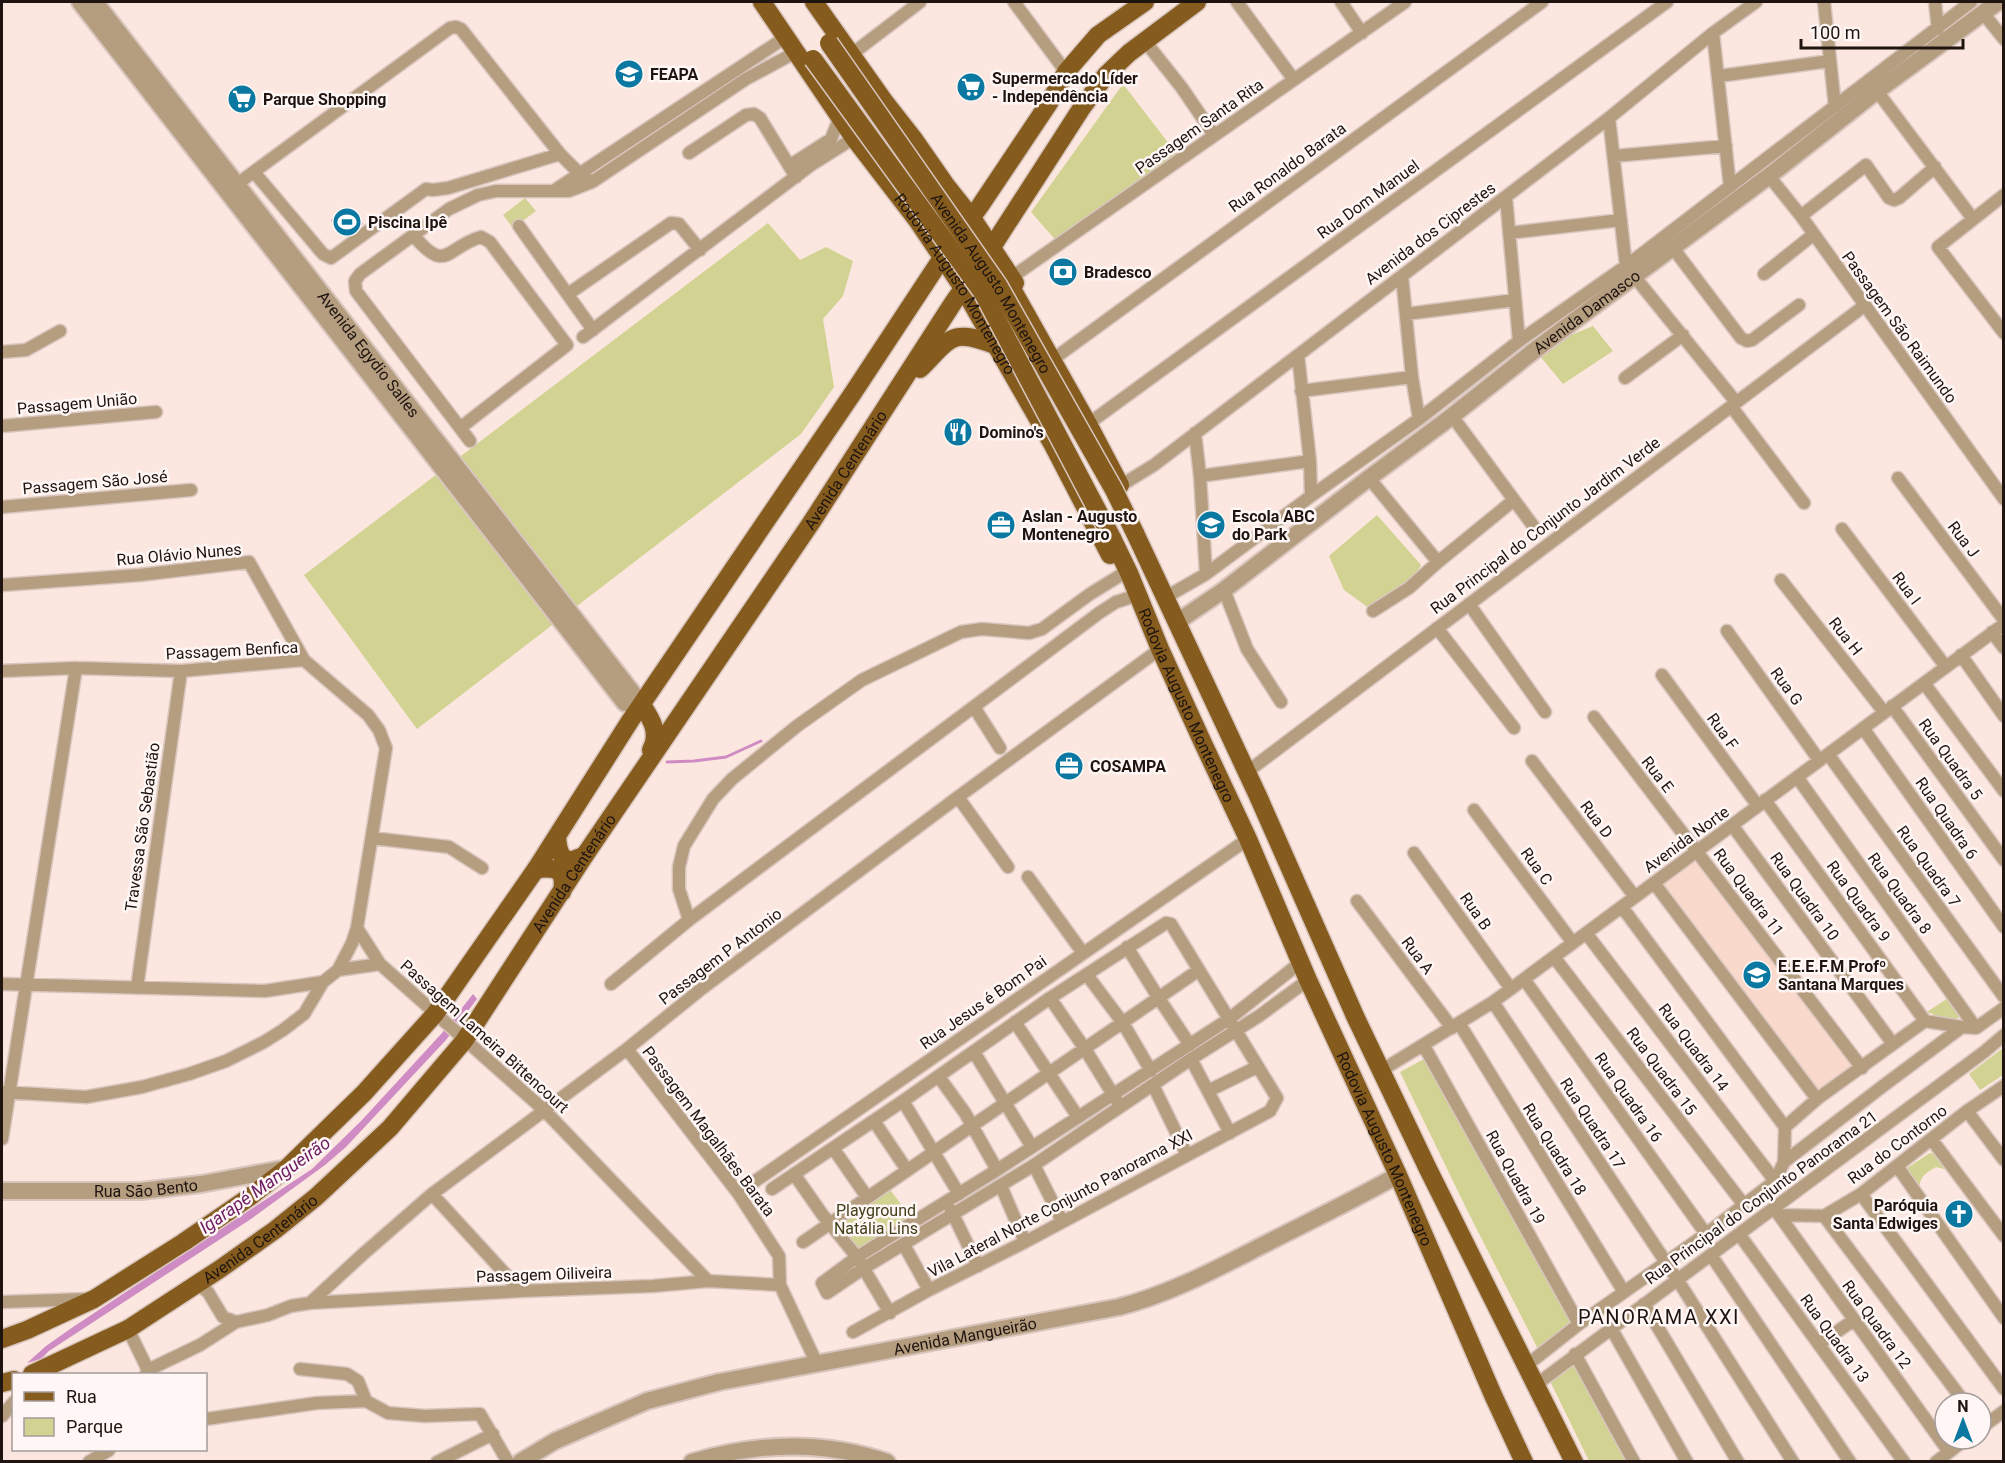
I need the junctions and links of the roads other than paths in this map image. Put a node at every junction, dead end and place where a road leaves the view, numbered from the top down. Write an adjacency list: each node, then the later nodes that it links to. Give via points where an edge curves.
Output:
1 (80, 2): 146 (street, Avenida Egydio Salles)
2 (95, 2): 146 (street, Avenida Egydio Salles)
3 (762, 2): 26 (main road, Rodovia Augusto Montenegro)
4 (771, 2): 26 (main road, Avenida Augusto Montenegro)
5 (800, 2): 116 (main road, Avenida Augusto Montenegro, bridge, via 998,285 1114,490)
6 (814, 2): 27 (main road, Rodovia Augusto Montenegro)
7 (921, 2): 27 (street)
8 (1014, 2): 29 (street)
9 (1197, 2): 25 (main road, Avenida Centenário)
10 (1237, 2): 31 (street)
11 (1341, 2): 22 (street)
12 (1405, 2): 22 (street, Passagem Santa Rita)
13 (1542, 2): 85 (street, Rua Ronaldo Barata)
14 (1666, 2): 94 (street, Rua Dom Manuel)
15 (1756, 2): 23 (street, Avenida dos Ciprestes)
16 (1824, 2): 28 (street)
17 (1935, 2): 21 (street)
18 (1998, 2): 20 (street, Avenida Damasco)
19 (1136, 4): 29 (main road, Avenida Centenário, via 1098,35)
20 (1977, 7): 21 (street, Avenida Damasco); 24 (street); 32 (street, Avenida Damasco)
21 (1938, 28): 33 (street, Avenida Damasco)
22 (1362, 33): 31 (street, Passagem Santa Rita)
23 (1713, 33): 30 (street); 35 (street, Avenida dos Ciprestes)
24 (2004, 39)
25 (1144, 40): 36 (street); 64 (main road, Avenida Centenário, via 1093,92)
26 (798, 49): 34 (main road, Rodovia Augusto Montenegro); 45 (street); 48 (street); 114 (main road, Avenida Augusto Montenegro, bridge, via 983,292 1112,538)
27 (852, 54): 49 (main road, Rodovia Augusto Montenegro)
28 (1830, 61): 30 (street); 33 (street)
29 (1065, 72): 55 (main road, Avenida Centenário, via 1049,103)
30 (1719, 76): 39 (street)
31 (1294, 80): 36 (street, Passagem Santa Rita)
32 (1876, 92): 44 (street); 46 (street, Avenida Damasco)
33 (1835, 107): 50 (street, Avenida Damasco)
34 (840, 117): 37 (main road, Rodovia Augusto Montenegro); 38 (street)
35 (1609, 118): 42 (street); 53 (street, Avenida dos Ciprestes)
36 (1214, 135): 71 (street, Passagem Santa Rita)
37 (854, 138): 38 (street); 57 (main road, Rodovia Augusto Montenegro)
38 (835, 144): 43 (street); 47 (street)
39 (1726, 146): 42 (street); 50 (street)
40 (689, 153): 43 (street, via 746,115 754,114)
41 (560, 154): 41 (street, via 456,27 249,176 331,258 426,189 448,188); 45 (street)
42 (1614, 156): 58 (street)
43 (789, 166): 47 (street)
44 (1935, 167): 54 (street, via 1894,200 1866,165); 56 (street)
45 (581, 174): 48 (street); 51 (street)
46 (1769, 176): 54 (street, Passagem São Raimundo); 65 (street, Avenida Damasco)
47 (796, 177): 66 (street)
48 (592, 182): 51 (street, via 569,191)
49 (945, 184): 55 (main road, Rodovia Augusto Montenegro); 57 (main road, via 954,207 950,222 939,231 931,231)
50 (1730, 187): 68 (street, Avenida Damasco)
51 (554, 191): 62 (street, via 496,190 478,195 449,210)
52 (2004, 195): 56 (street)
53 (1506, 197): 60 (street); 70 (street, Avenida dos Ciprestes)
54 (1801, 216): 61 (street, Passagem São Raimundo)
55 (972, 218): 64 (main road, Rodovia Augusto Montenegro); 67 (main road, Avenida Centenário)
56 (1973, 219): 80 (street, via 1938,247)
57 (917, 220): 63 (main road, Rodovia Augusto Montenegro)
58 (1621, 220): 60 (street); 68 (street)
59 (519, 226): 74 (street)
60 (1509, 233): 75 (street)
61 (1814, 234): 69 (street); 77 (street, Passagem São Raimundo)
62 (414, 236): 97 (street, via 360,274 355,281 356,291); 97 (street, via 436,256 447,255 472,239 481,237 490,242 567,343)
63 (928, 236): 67 (main road, Rodovia Augusto Montenegro); 72 (main road)
64 (992, 247): 71 (main road, Rodovia Augusto Montenegro); 73 (main road, Avenida Centenário)
65 (1672, 248): 68 (street, Avenida Damasco); 76 (street, via 1747,341)
66 (700, 250): 74 (street, via 679,224 671,223); 74 (street, via 588,334)
67 (942, 258): 72 (main road, Avenida Centenário); 73 (main road, Rodovia Augusto Montenegro)
68 (1630, 271): 81 (street); 83 (street, Avenida Damasco); 102 (street, Avenida Damasco)
69 (1764, 274)
70 (1402, 276): 78 (street); 86 (street, Avenida dos Ciprestes)
71 (1012, 277): 85 (main road, Rodovia Augusto Montenegro, via 1040,324)
72 (924, 286): 146 (main road, Avenida Centenário)
73 (963, 288): 82 (main road, Rodovia Augusto Montenegro); 89 (main road, Avenida Centenário)
74 (568, 294)
75 (1515, 300): 78 (street); 83 (street)
76 (1799, 304)
77 (1864, 306): 91 (street, Rua Principal do Conjunto Jardim Verde); 107 (street, Passagem São Raimundo)
78 (1406, 314): 87 (street)
79 (60, 332): 84 (street, via 26,350)
80 (2004, 333)
81 (1683, 334): 88 (street); 91 (street)
82 (994, 340): 85 (main road, via 976,289 978,283 997,274 1008,282); 89 (main road, via 967,335 949,339); 114 (main road, Rodovia Augusto Montenegro, via 1111,556)
83 (1519, 341): 93 (street, Avenida Damasco)
84 (2, 352)
85 (1048, 353): 94 (main road, Rodovia Augusto Montenegro)
86 (1298, 355): 90 (street); 98 (street, Avenida dos Ciprestes)
87 (1412, 377): 90 (street); 93 (street)
88 (1625, 378)
89 (902, 383): 157 (main road, Avenida Centenário)
90 (1301, 391): 100 (street)
91 (1734, 404): 109 (street); 124 (street, Rua Principal do Conjunto Jardim Verde)
92 (156, 412): 96 (street, Passagem União)
93 (1419, 419): 106 (street, Avenida Damasco)
94 (1088, 424): 104 (main road, Rodovia Augusto Montenegro)
95 (1458, 424): 108 (street)
96 (2, 426)
97 (460, 428): 99 (street)
98 (1196, 433): 101 (street); 104 (street, Avenida dos Ciprestes)
99 (470, 441)
100 (1310, 461): 101 (street); 106 (street)
101 (1200, 476): 115 (street)
102 (1369, 478): 113 (street); 120 (street, Avenida Damasco)
103 (1898, 478): 127 (street, Rua J)
104 (1120, 486): 116 (main road, Rodovia Augusto Montenegro, via 1156,559)
105 (191, 490): 110 (street, Passagem São José)
106 (1311, 496): 115 (street, Avenida Damasco)
107 (2004, 499)
108 (1514, 500): 111 (street); 113 (street)
109 (1804, 503)
110 (2, 507)
111 (1534, 527)
112 (1842, 529): 137 (street, Rua I)
113 (1438, 562): 125 (street, via 1409,588)
114 (1126, 573): 118 (street); 121 (main road, Rodovia Augusto Montenegro)
115 (1206, 574): 122 (street, Avenida Damasco)
116 (1157, 580): 122 (main road, Rodovia Augusto Montenegro)
117 (1781, 580): 145 (street, Rua H)
118 (1105, 584): 123 (street); 129 (street)
119 (2, 585): 136 (street, Rua Olávio Nunes, via 249,562)
120 (1224, 590): 126 (street, Avenida Damasco); 143 (street, via 1247,649)
121 (1138, 595): 123 (street); 134 (main road, Rodovia Augusto Montenegro)
122 (1166, 597): 126 (main road, Rodovia Augusto Montenegro)
123 (1116, 602): 132 (street)
124 (1469, 604): 128 (street, Rua Principal do Conjunto Jardim Verde); 147 (street)
125 (1373, 611)
126 (1177, 622): 155 (main road, Rodovia Augusto Montenegro)
127 (2004, 622): 131 (street, Avenida Norte)
128 (1437, 628): 150 (street); 155 (street, Rua Principal do Conjunto Jardim Verde)
129 (1042, 629): 132 (street); 179 (street, via 1029,633 982,629 961,632 862,680 732,779 713,799 684,846 678,867 678,889)
130 (1727, 631): 153 (street, Rua G)
131 (1992, 632): 133 (street); 135 (street, Avenida Norte)
132 (1053, 648): 144 (street)
133 (2004, 648)
134 (1160, 649): 159 (street, Passagem P Antonio); 165 (main road, Rodovia Augusto Montenegro)
135 (1961, 656): 137 (street, Avenida Norte); 148 (street)
136 (304, 660): 140 (street, Passagem Benfica); 163 (street, Passagem Benfica, via 368,715 386,748)
137 (1946, 667): 142 (street, Avenida Norte)
138 (76, 669): 139 (street, Passagem Benfica); 140 (street, Passagem Benfica); 197 (street)
139 (2, 671)
140 (181, 671): 198 (street, Travessa São Sebastião)
141 (1662, 675): 160 (street, Rua F)
142 (1924, 683): 145 (street, Avenida Norte); 158 (street)
143 (1281, 702)
144 (974, 707): 152 (street); 179 (street)
145 (1888, 709): 151 (street, Avenida Norte); 169 (street, Rua Quadra 5)
146 (632, 710): 157 (main road, via 655,727 656,733 656,742); 164 (main road, Avenida Centenário)
147 (1545, 712)
148 (2004, 716)
149 (1594, 717): 166 (street, Rua E)
150 (1514, 728)
151 (1863, 728): 153 (street, Avenida Norte); 180 (street, Rua Quadra 6)
152 (1000, 748)
153 (1823, 757): 156 (street, Avenida Norte); 200 (street, Rua Quadra 7)
154 (1532, 761): 176 (street, Rua D)
155 (1247, 772): 224 (main road, Rodovia Augusto Montenegro)
156 (1797, 777): 160 (street, Avenida Norte); 212 (street, Rua Quadra 8)
157 (636, 778): 168 (main road, Avenida Centenário)
158 (2004, 791)
159 (958, 797): 170 (street); 219 (street, Passagem P Antonio)
160 (1761, 803): 162 (street, Avenida Norte); 206 (street, Rua Quadra 9)
161 (1474, 810): 183 (street, Rua C)
162 (1732, 825): 166 (street, Avenida Norte); 215 (street, Rua Quadra 10)
163 (372, 838): 171 (street, via 449,847); 181 (street, Passagem Benfica)
164 (557, 838): 168 (main road, via 558,850 568,860); 172 (main road, Avenida Centenário)
165 (1248, 838): 185 (street, Rua Jesus é Bom Pai); 187 (main road, Rodovia Augusto Montenegro)
166 (1697, 851): 174 (street, Avenida Norte); 223 (street, Rua Quadra 11)
167 (1414, 853): 199 (street, Rua B)
168 (585, 855): 175 (main road, Avenida Centenário)
169 (2004, 860)
170 (1008, 867)
171 (482, 868)
172 (536, 869): 175 (main road, via 555,869 561,873); 205 (main road, Avenida Centenário)
173 (1028, 878): 185 (street)
174 (1654, 883): 176 (street, Avenida Norte); 233 (street)
175 (562, 892): 214 (main road, Avenida Centenário)
176 (1635, 897): 178 (street, Avenida Norte)
177 (1357, 901): 210 (street, Rua A)
178 (1622, 907): 182 (street, Avenida Norte); 242 (street)
179 (689, 920): 196 (street)
180 (2004, 927)
181 (357, 928): 188 (street); 189 (street, Passagem Benfica)
182 (1586, 933): 183 (street, Avenida Norte); 259 (street, Rua Quadra 14)
183 (1573, 943): 186 (street, Avenida Norte)
184 (1127, 947): 190 (street, via 1168,923); 191 (street); 202 (street)
185 (1083, 953): 263 (street, Rua Jesus é Bom Pai)
186 (1554, 957): 192 (street, Avenida Norte); 269 (street, Rua Quadra 15)
187 (1301, 962): 193 (main road, Rodovia Augusto Montenegro); 209 (street)
188 (381, 964): 189 (street, Passagem Lameira Bittencourt); 205 (street, Passagem Lameira Bittencourt)
189 (338, 970): 194 (street)
190 (1199, 970): 202 (street); 209 (street)
191 (1087, 975): 201 (street); 208 (street)
192 (1524, 979): 199 (street, Avenida Norte); 275 (street, Rua Quadra 16)
193 (1308, 980): 209 (street); 258 (main road, Rodovia Augusto Montenegro)
194 (323, 982): 198 (street, via 265,991); 231 (street, via 304,1014 283,1030 226,1061 189,1074 86,1097)
195 (2, 984): 197 (street)
196 (610, 984)
197 (26, 985): 198 (street); 231 (street)
198 (137, 988)
199 (1511, 989): 203 (street, Avenida Norte)
200 (2004, 997)
201 (1050, 998): 207 (street); 218 (street)
202 (1158, 998): 208 (street); 216 (street)
203 (1493, 1002): 210 (street, Avenida Norte); 283 (street, Rua Quadra 17)
204 (2004, 1008): 212 (street)
205 (438, 1016): 214 (street, Passagem Lameira Bittencourt); 254 (main road, Avenida Centenário)
206 (1925, 1021): 211 (street); 215 (street)
207 (1015, 1022): 220 (street); 226 (street)
208 (1123, 1023): 218 (street); 225 (street)
209 (1233, 1024): 216 (street); 221 (street); 222 (street)
210 (1455, 1026): 217 (street, Avenida Norte); 291 (street, Rua Quadra 18)
211 (1962, 1028): 212 (street); 251 (street, Rua Principal do Conjunto Panorama 21)
212 (1977, 1028)
213 (2004, 1035): 270 (street, Rua Principal do Conjunto Panorama 21)
214 (462, 1039): 237 (street, Passagem Lameira Bittencourt); 287 (main road, Avenida Centenário, via 390,1128 316,1197)
215 (1893, 1044): 223 (street)
216 (1190, 1045): 225 (street)
217 (1424, 1046): 224 (street, Avenida Norte); 300 (street, Rua Quadra 19)
218 (1085, 1048): 226 (street); 232 (street)
219 (627, 1049): 237 (street, Passagem P Antonio); 263 (street, Passagem Magalhães Barata)
220 (974, 1052): 227 (street); 235 (street)
221 (1191, 1059): 228 (street); 230 (street)
222 (1257, 1067): 230 (street); 243 (street, Vila Lateral Norte Conjunto Panorama XXI, via 1277,1098 1270,1111)
223 (1862, 1068): 233 (street)
224 (1382, 1070): 308 (main road, Rodovia Augusto Montenegro)
225 (1151, 1071): 232 (street)
226 (1049, 1073): 235 (street); 239 (street)
227 (939, 1077): 234 (street); 241 (street)
228 (1152, 1085): 236 (street); 249 (street)
229 (2002, 1090): 238 (street, Rua do Contorno)
230 (1208, 1091): 243 (street)
231 (5, 1093): 244 (street)
232 (1113, 1094): 236 (street); 239 (street)
233 (1817, 1100): 242 (street)
234 (903, 1101): 240 (street); 248 (street)
235 (1006, 1101): 241 (street); 246 (street)
236 (1121, 1108): 252 (street)
237 (544, 1110): 264 (street, Passagem P Antonio); 286 (street, Passagem Lameira Bittencourt)
238 (1968, 1111): 245 (street, Rua do Contorno); 250 (street)
239 (1078, 1117): 246 (street)
240 (874, 1121): 247 (street); 255 (street)
241 (972, 1125): 248 (street); 256 (street)
242 (1785, 1127): 251 (street)
243 (1230, 1133): 249 (street, Vila Lateral Norte Conjunto Panorama XXI)
244 (2, 1139)
245 (1932, 1140): 253 (street, Rua do Contorno); 277 (street)
246 (1032, 1147): 256 (street)
247 (832, 1148): 257 (street); 267 (street)
248 (934, 1151): 255 (street); 265 (street)
249 (1187, 1155): 273 (street, Vila Lateral Norte Conjunto Panorama XXI)
250 (2004, 1160)
251 (1784, 1162): 259 (street, Rua Principal do Conjunto Panorama 21)
252 (1034, 1165): 260 (street); 273 (street)
253 (1897, 1166): 266 (street, Rua do Contorno); 297 (street)
254 (287, 1168): 262 (street, Rua São Bento, via 141,1191); 292 (main road, Avenida Centenário, via 184,1242)
255 (907, 1170): 267 (street)
256 (997, 1170): 265 (street)
257 (794, 1174): 261 (street); 274 (street)
258 (1398, 1175): 307 (street, Avenida Mangueirão, via 1168,1293 1119,1307); 328 (main road, Rodovia Augusto Montenegro)
259 (1775, 1181): 269 (street, Rua Principal do Conjunto Panorama 21)
260 (1001, 1186): 271 (street); 279 (street)
261 (772, 1189)
262 (2, 1191)
263 (738, 1193): 288 (street, Passagem Magalhães Barata, via 779,1256)
264 (432, 1194): 290 (street); 294 (street, Passagem P Antonio)
265 (959, 1194): 268 (street)
266 (1861, 1194): 272 (street, Rua do Contorno); 313 (street)
267 (867, 1197): 274 (street)
268 (946, 1201): 271 (street); 282 (street)
269 (1744, 1205): 275 (street, Rua Principal do Conjunto Panorama 21)
270 (1776, 1211): 272 (street); 276 (street, Rua Principal do Conjunto Panorama 21); 298 (street, Rua Quadra 12)
271 (953, 1215): 280 (street); 284 (street)
272 (1824, 1216): 314 (street)
273 (1062, 1221): 279 (street, Vila Lateral Norte Conjunto Panorama XXI)
274 (830, 1223): 278 (street); 282 (street)
275 (1706, 1234): 283 (street, Rua Principal do Conjunto Panorama 21)
276 (1739, 1234): 281 (street, Rua Principal do Conjunto Panorama 21); 305 (street, Rua Quadra 13)
277 (2004, 1236)
278 (802, 1242)
279 (1025, 1242): 284 (street, Vila Lateral Norte Conjunto Panorama XXI)
280 (904, 1245): 282 (street); 289 (street)
281 (1711, 1255): 285 (street, Rua Principal do Conjunto Panorama 21); 334 (street)
282 (861, 1263): 296 (street)
283 (1665, 1263): 285 (street); 291 (street, Rua Principal do Conjunto Panorama 21)
284 (978, 1266): 289 (street, Vila Lateral Norte Conjunto Panorama XXI)
285 (1677, 1280): 295 (street, Rua Principal do Conjunto Panorama 21); 333 (street)
286 (708, 1281): 288 (street, Passagem Oiliveira); 290 (street, Passagem Oiliveira)
287 (197, 1284): 299 (street, via 208,1292 223,1317); 302 (main road, Avenida Centenário)
288 (780, 1285): 307 (street, Passagem Magalhães Barata)
289 (929, 1290): 296 (street, Vila Lateral Norte Conjunto Panorama XXI)
290 (521, 1291): 294 (street, Passagem Oiliveira)
291 (1624, 1292): 300 (street, Rua Principal do Conjunto Panorama 21)
292 (94, 1299): 293 (street); 304 (main road, Avenida Centenário)
293 (2, 1302)
294 (310, 1303): 299 (street, Passagem Oiliveira)
295 (1644, 1304): 301 (street, Rua Principal do Conjunto Panorama 21); 332 (street)
296 (890, 1313): 303 (street, Vila Lateral Norte Conjunto Panorama XXI)
297 (2004, 1318)
298 (1854, 1320): 305 (street); 321 (street, Rua Quadra 12)
299 (236, 1322): 310 (street)
300 (1579, 1324): 308 (street, Rua Principal do Conjunto Panorama 21)
301 (1611, 1328): 306 (street, Rua Principal do Conjunto Panorama 21); 331 (street)
302 (128, 1329): 310 (street); 311 (main road, Avenida Centenário)
303 (853, 1332)
304 (2, 1339)
305 (1819, 1344): 335 (street, Rua Quadra 13)
306 (1575, 1354): 312 (street, Rua Principal do Conjunto Panorama 21); 330 (street)
307 (817, 1364): 325 (street, Avenida Mangueirão, via 720,1382 647,1401)
308 (1527, 1365): 312 (main road, Rodovia Augusto Montenegro)
309 (300, 1369): 315 (street, via 347,1374 358,1381)
310 (147, 1372)
311 (38, 1373)
312 (1537, 1384): 329 (main road, Rodovia Augusto Montenegro)
313 (2004, 1389)
314 (1956, 1391)
315 (366, 1401): 318 (street, via 317,1403); 319 (street, via 388,1413 480,1414)
316 (12, 1404): 317 (street)
317 (2, 1416)
318 (207, 1419)
319 (493, 1434): 323 (street); 324 (street)
320 (106, 1451): 322 (street)
321 (1949, 1452): 336 (street)
322 (89, 1461)
323 (437, 1461)
324 (508, 1461)
325 (519, 1461)
326 (692, 1461): 327 (street, via 741,1450 785,1446 819,1447)
327 (887, 1461)
328 (1524, 1461)
329 (1574, 1461)
330 (1634, 1461)
331 (1687, 1461)
332 (1738, 1461)
333 (1793, 1461)
334 (1850, 1461)
335 (1904, 1461)
336 (1936, 1461)

